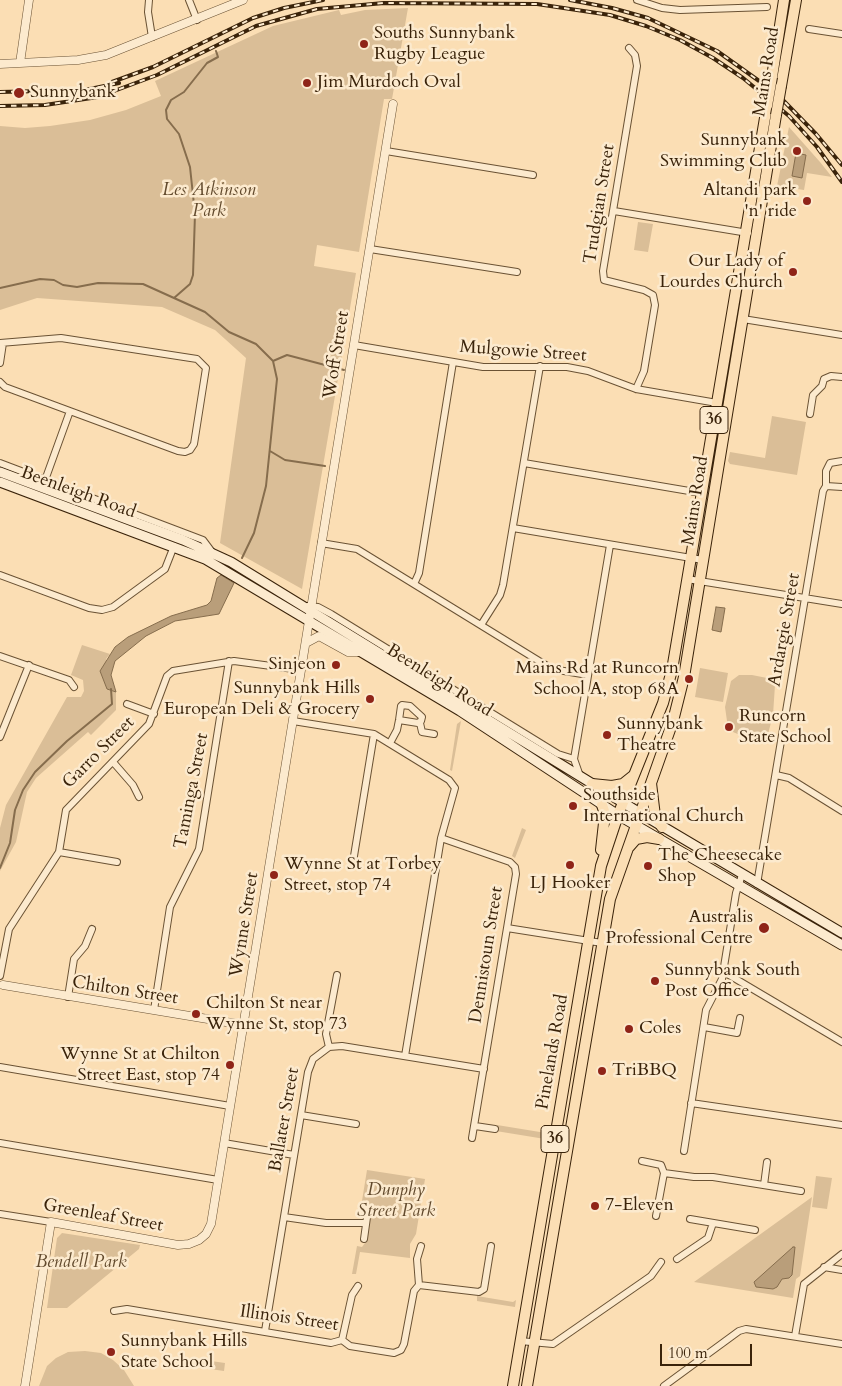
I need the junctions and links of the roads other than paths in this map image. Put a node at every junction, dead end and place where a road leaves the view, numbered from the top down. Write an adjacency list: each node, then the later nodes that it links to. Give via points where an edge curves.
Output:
1 (29, 0): 14 (street)
2 (149, 0): 12 (street)
3 (189, 0): 9 (street)
4 (637, 0): 8 (street, via 680,10)
5 (784, 0): 20 (main road, Mains Road / 36, bridge)
6 (796, 0): 21 (main road, Mains Road / 36, bridge)
7 (240, 1): 9 (street)
8 (767, 7)
9 (197, 20): 12 (street)
10 (809, 29): 11 (street)
11 (842, 34)
12 (152, 37): 14 (street, via 106,55)
13 (629, 48): 19 (street, Trudgian Street, via 636,55 637,66)
14 (20, 63): 15 (street)
15 (0, 64)
16 (393, 104): 17 (street, Woff Street)
17 (386, 151): 18 (street); 22 (street, Woff Street)
18 (533, 175)
19 (614, 211): 20 (street); 33 (street, Trudgian Street, via 604,280 644,290 653,295 655,304 644,371)
20 (745, 233): 21 (street); 34 (main road, Mains Road / 36)
21 (758, 234): 24 (main road, Mains Road / 36)
22 (370, 249): 23 (street); 27 (street, Woff Street)
23 (517, 272)
24 (744, 319): 25 (street); 51 (main road, Mains Road / 36)
25 (842, 335)
26 (2, 343): 29 (street); 35 (street, via 61,338 197,360 206,368 194,444 190,450 178,451)
27 (354, 345): 28 (street, Mulgowie Street); 47 (street, Woff Street)
28 (453, 362): 30 (street, Mulgowie Street, via 489,367); 55 (street, via 419,573)
29 (0, 363)
30 (540, 366): 33 (street, Mulgowie Street, via 588,371); 39 (street)
31 (842, 378): 36 (street, via 831,376 824,379 813,395)
32 (0, 382): 35 (street, via 5,387)
33 (636, 389): 34 (street, Mulgowie Street)
34 (717, 403): 45 (main road, Mains Road / 36)
35 (70, 411): 44 (street)
36 (810, 414)
37 (842, 461): 42 (street, Ardargie Street, via 830,463 826,471)
38 (0, 463): 44 (street, Beenleigh Road)
39 (524, 463): 45 (street); 46 (street)
40 (0, 472): 44 (main road, Beenleigh Road)
41 (0, 482): 44 (main road, Beenleigh Road)
42 (826, 486): 43 (street); 56 (street, Ardargie Street)
43 (842, 487)
44 (42, 488): 49 (main road, Beenleigh Road); 58 (main road, Beenleigh Road, via 212,552)
45 (701, 493): 50 (main road, Mains Road / 36)
46 (513, 528): 48 (street); 59 (street, via 500,595)
47 (321, 543): 55 (street, via 357,549); 58 (street, Woff Street)
48 (610, 545): 50 (street); 66 (street)
49 (174, 546): 52 (street, via 165,569 113,607 102,610); 58 (main road, Beenleigh Road)
50 (691, 558): 51 (street); 53 (main road, Mains Road / 36)
51 (703, 560): 54 (main road, Mains Road / 36)
52 (0, 575)
53 (687, 578): 54 (street); 79 (main road, Mains Road / 36, via 666,693)
54 (699, 581): 56 (street); 82 (main road, Mains Road / 36, via 682,688)
55 (414, 584): 59 (street)
56 (805, 598): 57 (street); 80 (street, Ardargie Street)
57 (842, 604)
58 (311, 613): 60 (street, Wynne Street); 61 (main road, Beenleigh Road); 77 (street, Beenleigh Road, via 331,614 558,754); 81 (main road, Beenleigh Road)
59 (481, 625): 66 (street, via 552,669)
60 (306, 643): 61 (street, via 319,636 348,652); 65 (street, Wynne Street)
61 (361, 652): 86 (main road, Beenleigh Road)
62 (0, 656): 64 (street)
63 (229, 661): 65 (street, Garro Street); 69 (street, Garro Street, via 173,670 167,676); 113 (street, Taminga Street, via 200,844 170,907)
64 (29, 665): 67 (street, via 69,680); 75 (street)
65 (301, 670): 71 (street, Wynne Street)
66 (588, 675): 77 (street)
67 (74, 687)
68 (127, 704): 69 (street)
69 (154, 714): 78 (street, Garro Street, via 149,724)
70 (399, 720): 72 (street); 72 (street, via 401,706 405,704 421,714); 76 (street)
71 (293, 721): 73 (street); 115 (street, Wynne Street)
72 (420, 723): 74 (street, via 422,732)
73 (374, 734): 76 (street); 96 (street)
74 (434, 734)
75 (0, 737)
76 (390, 743): 92 (street, via 449,780 455,788)
77 (574, 759): 81 (street)
78 (113, 762): 84 (street); 95 (street, Garro Street, via 66,810)
79 (635, 774): 83 (main road, via 623,784); 85 (main road, Mains Road / 36)
80 (776, 775): 87 (street, via 789,778); 100 (street, Ardargie Street)
81 (580, 776): 83 (main road, Beenleigh Road)
82 (651, 779): 88 (main road, Mains Road / 36); 91 (main road, via 655,816)
83 (592, 784): 85 (main road, Beenleigh Road)
84 (139, 797)
85 (623, 803): 88 (main road, Beenleigh Road); 89 (main road, Mains Road / 36)
86 (602, 805): 89 (main road, Beenleigh Road); 98 (main road, via 605,814)
87 (842, 811)
88 (640, 813): 90 (main road, Mains Road / 36); 91 (main road, Beenleigh Road)
89 (618, 815): 90 (main road, Beenleigh Road); 98 (main road, Pinelands Road / 36)
90 (636, 825): 93 (main road, Beenleigh Road); 94 (main road, Pinelands Road / 36)
91 (662, 827): 99 (main road, Beenleigh Road)
92 (441, 838): 102 (street, Dennistoun Street, via 510,862 515,867); 119 (street)
93 (659, 839): 94 (main road, via 636,839); 101 (main road, Beenleigh Road)
94 (625, 851): 106 (main road, Pinelands Road / 36, via 610,899)
95 (59, 852): 97 (street); 110 (street, Garro Street, via 9,930)
96 (354, 856)
97 (117, 862)
98 (601, 866): 105 (main road, Pinelands Road / 36)
99 (742, 875): 100 (main road, Beenleigh Road); 101 (street)
100 (757, 884): 104 (main road, Beenleigh Road)
101 (738, 885): 107 (main road, Beenleigh Road); 108 (street)
102 (507, 928): 105 (street); 121 (street, Dennistoun Street)
103 (92, 930): 112 (street, via 74,959)
104 (842, 933)
105 (588, 940): 106 (street); 164 (main road, Pinelands Road / 36)
106 (602, 943): 165 (main road, Pinelands Road / 36)
107 (842, 945)
108 (724, 972): 116 (street, via 709,1002); 117 (street)
109 (337, 975): 118 (street, via 326,1034)
110 (0, 976)
111 (1, 986): 112 (street, Chilton Street)
112 (68, 997): 113 (street, Chilton Street)
113 (154, 1010): 115 (street, Chilton Street)
114 (740, 1018): 116 (street, via 737,1033)
115 (244, 1026): 123 (street, Wynne Street)
116 (704, 1027): 122 (street)
117 (842, 1042)
118 (329, 1047): 119 (street, via 342,1046); 124 (street, Ballater Street, via 309,1064)
119 (406, 1056): 121 (street)
120 (0, 1067): 123 (street)
121 (484, 1068): 127 (street, Dennistoun Street)
122 (691, 1103): 126 (street); 132 (street)
123 (230, 1106): 131 (street, Wynne Street)
124 (301, 1115): 125 (street); 133 (street, Ballater Street)
125 (356, 1124)
126 (842, 1125)
127 (474, 1126): 128 (street); 129 (street, Dennistoun Street)
128 (495, 1129)
129 (472, 1138)
130 (0, 1143): 137 (street)
131 (224, 1143): 133 (street); 137 (street, Wynne Street)
132 (684, 1151)
133 (294, 1155): 143 (street, Ballater Street)
134 (642, 1161): 136 (street, via 661,1165)
135 (768, 1162): 138 (street)
136 (664, 1173): 138 (street); 142 (street)
137 (218, 1180): 150 (street, Wynne Street, via 211,1224)
138 (764, 1185): 139 (street)
139 (801, 1191)
140 (368, 1210): 146 (street)
141 (0, 1214): 145 (street, Greenleaf Street)
142 (656, 1216)
143 (284, 1217): 146 (street, via 326,1223); 161 (street, Ballater Street)
144 (690, 1219): 147 (street)
145 (51, 1222): 150 (street, Greenleaf Street, via 178,1245); 167 (street)
146 (366, 1223): 149 (street)
147 (713, 1223): 148 (street); 154 (street, via 708,1238)
148 (755, 1230)
149 (364, 1239)
150 (200, 1240)
151 (421, 1246): 158 (street, via 417,1258)
152 (491, 1246): 158 (street, via 484,1289 479,1292)
153 (842, 1254): 156 (street)
154 (677, 1259)
155 (661, 1262): 165 (street, via 651,1276 553,1344)
156 (824, 1267): 157 (street); 162 (street, via 804,1284)
157 (842, 1270)
158 (419, 1285): 163 (street, Illinois Street, via 414,1291 401,1350 394,1353 350,1346)
159 (358, 1286): 163 (street, via 352,1294)
160 (114, 1311): 161 (street, Illinois Street, via 127,1309)
161 (265, 1331): 163 (street, Illinois Street, via 332,1343)
162 (795, 1336): 166 (street); 170 (street, via 746,1329 740,1331)
163 (342, 1340)
164 (520, 1341): 165 (street); 168 (main road, Pinelands Road / 36)
165 (534, 1344): 169 (main road, Pinelands Road / 36)
166 (842, 1344)
167 (25, 1386)
168 (513, 1386)
169 (527, 1386)
170 (664, 1386)

